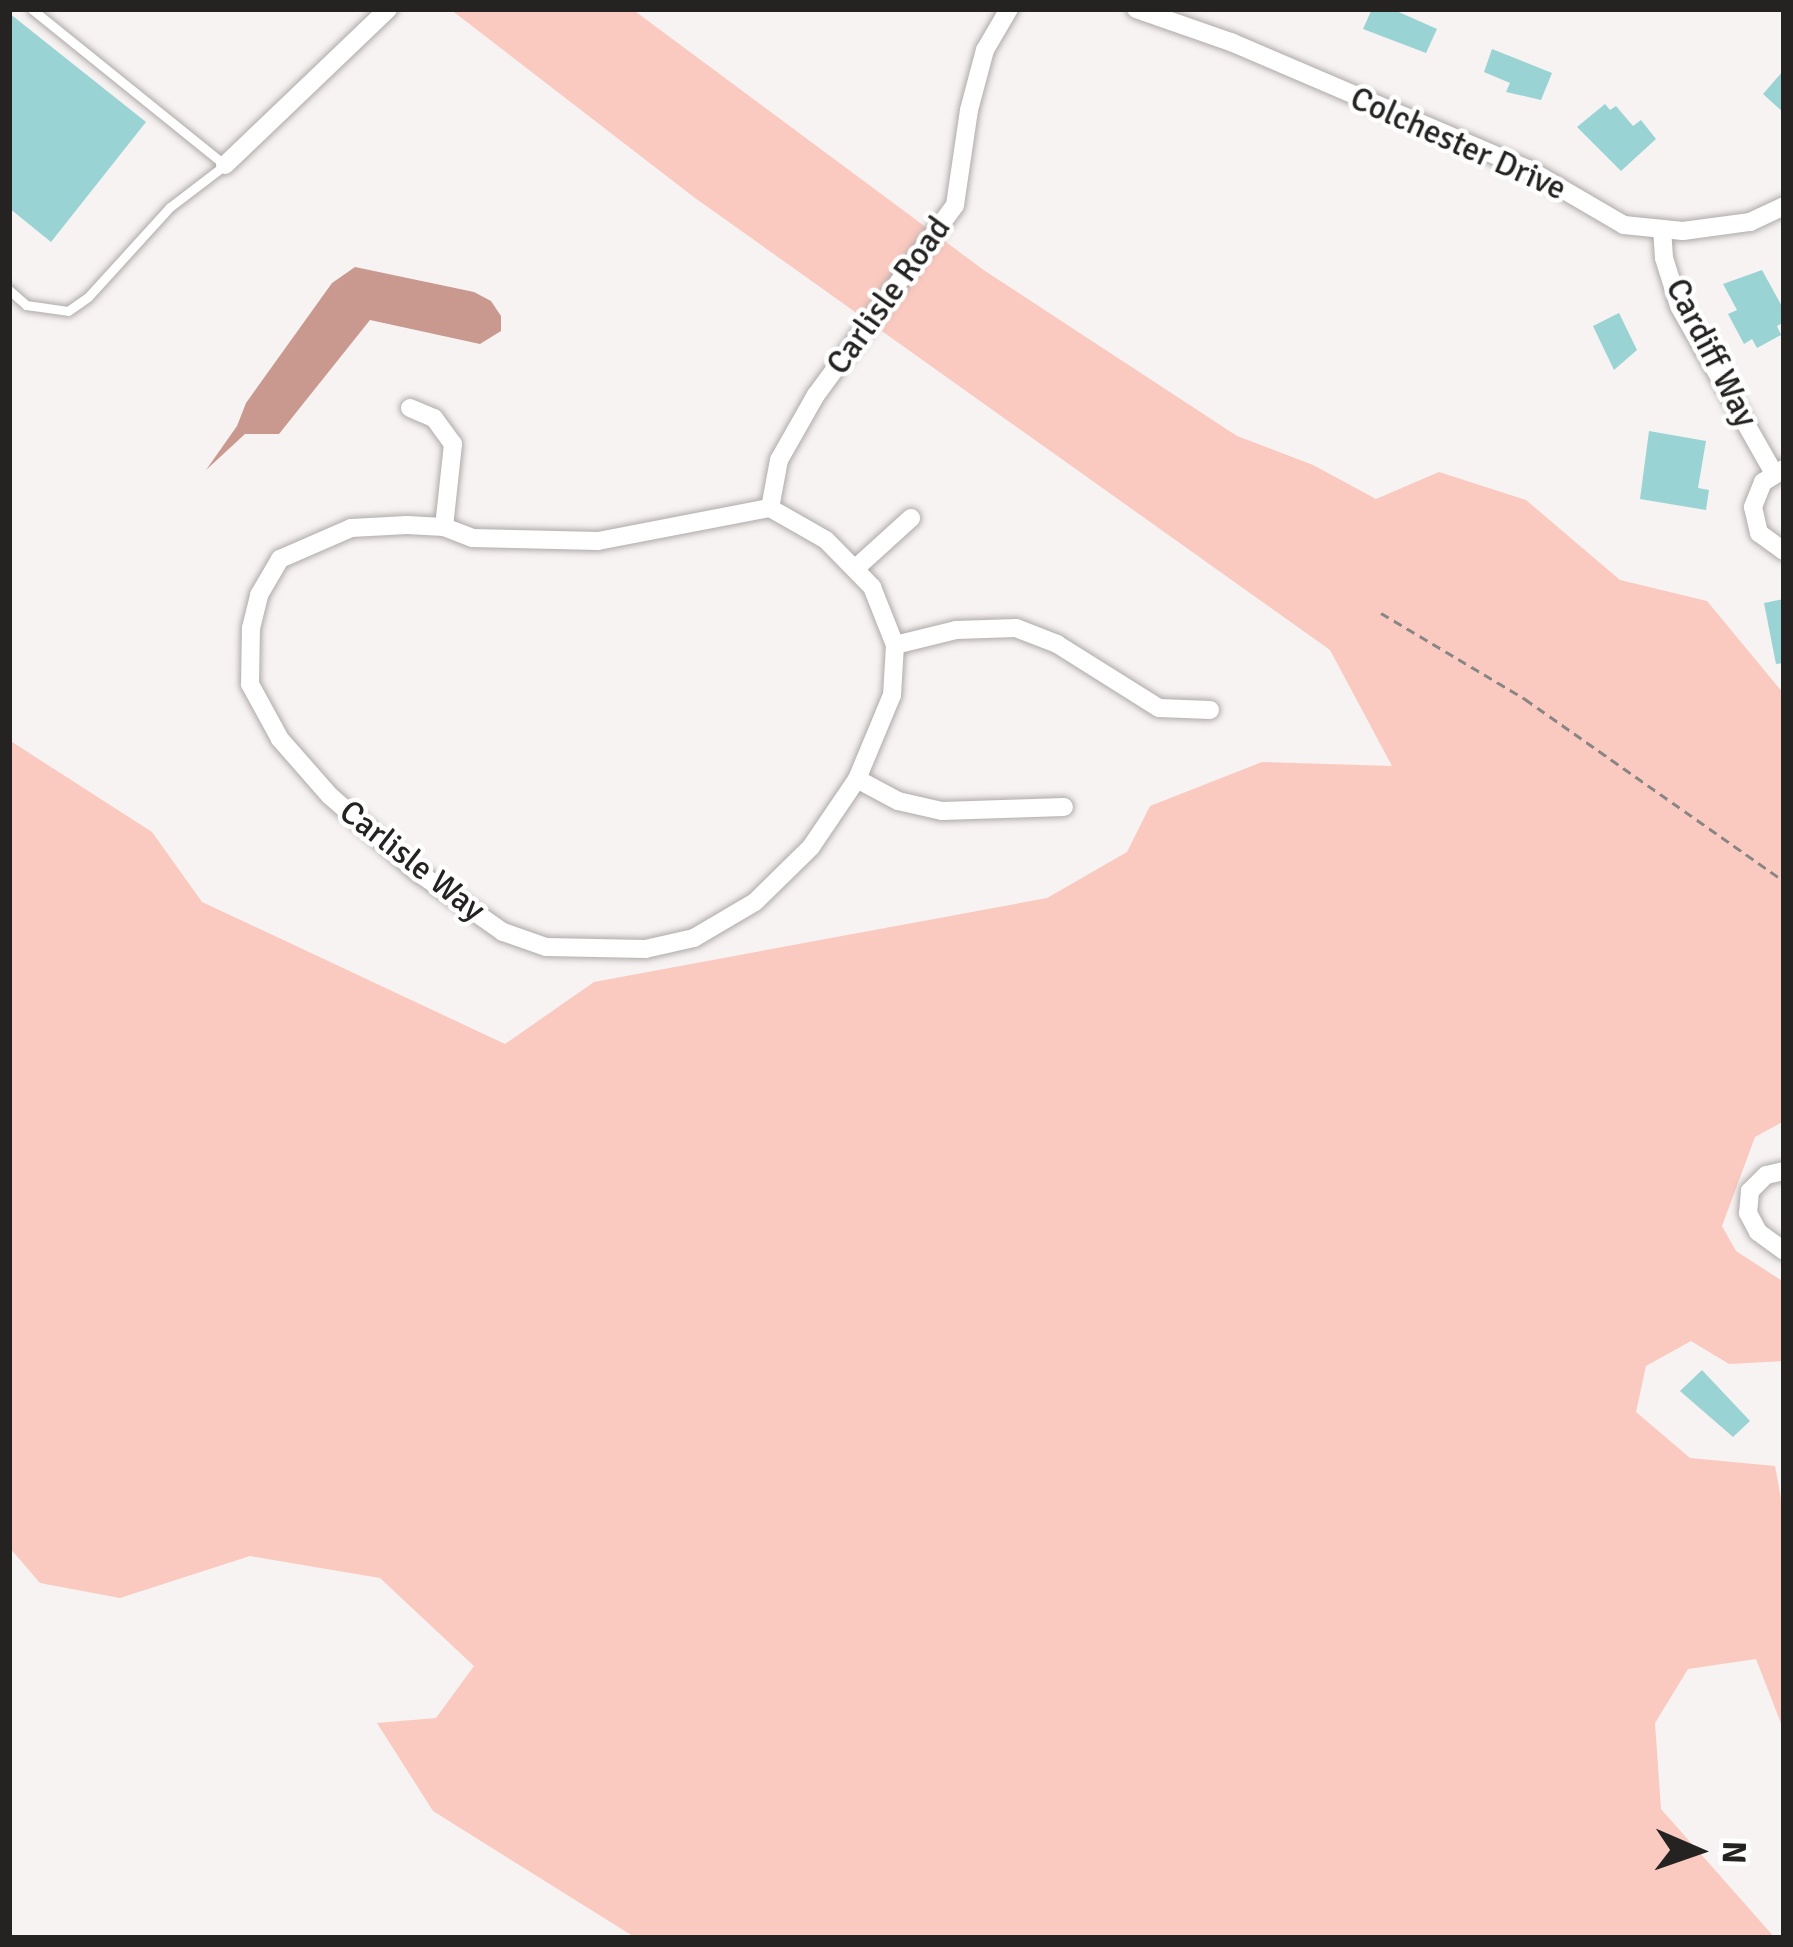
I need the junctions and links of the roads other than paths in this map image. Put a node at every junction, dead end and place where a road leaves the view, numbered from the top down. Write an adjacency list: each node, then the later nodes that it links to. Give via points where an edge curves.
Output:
1 (32, 9): 5 (lane)
2 (388, 9): 5 (street)
3 (1009, 9): 11 (street, Carlisle Road, via 985,50 955,205 816,394 778,460)
4 (1136, 9): 7 (street, Colchester Drive, via 1528,169 1624,224)
5 (225, 165): 8 (lane, via 170,207 68,311 26,304)
6 (1784, 206): 7 (street, Colchester Drive, via 1750,222)
7 (1662, 229): 10 (street, Cardiff Way, via 1679,306)
8 (9, 290)
9 (410, 408): 13 (street, via 434,418 453,444)
10 (1779, 471): 14 (street, via 1756,493 1754,520)
11 (770, 508): 13 (street, Carlisle Way, via 598,541 472,538); 15 (street, Carlisle Way)
12 (911, 518): 15 (street)
13 (444, 527): 18 (street, Carlisle Way, via 351,528 280,559 251,628 250,684 280,739 330,796 503,932 546,947 645,950 694,938 755,902 811,847)
14 (1784, 551)
15 (857, 567): 16 (street, Carlisle Way)
16 (895, 645): 17 (street, via 956,630 1016,628 1057,644 1159,708); 18 (street, Carlisle Way, via 884,725)
17 (1210, 710)
18 (857, 779): 19 (street, via 898,801 942,811)
19 (1064, 807)
20 (1784, 1171): 21 (street, via 1766,1174 1750,1192 1748,1213)
21 (1784, 1251)

